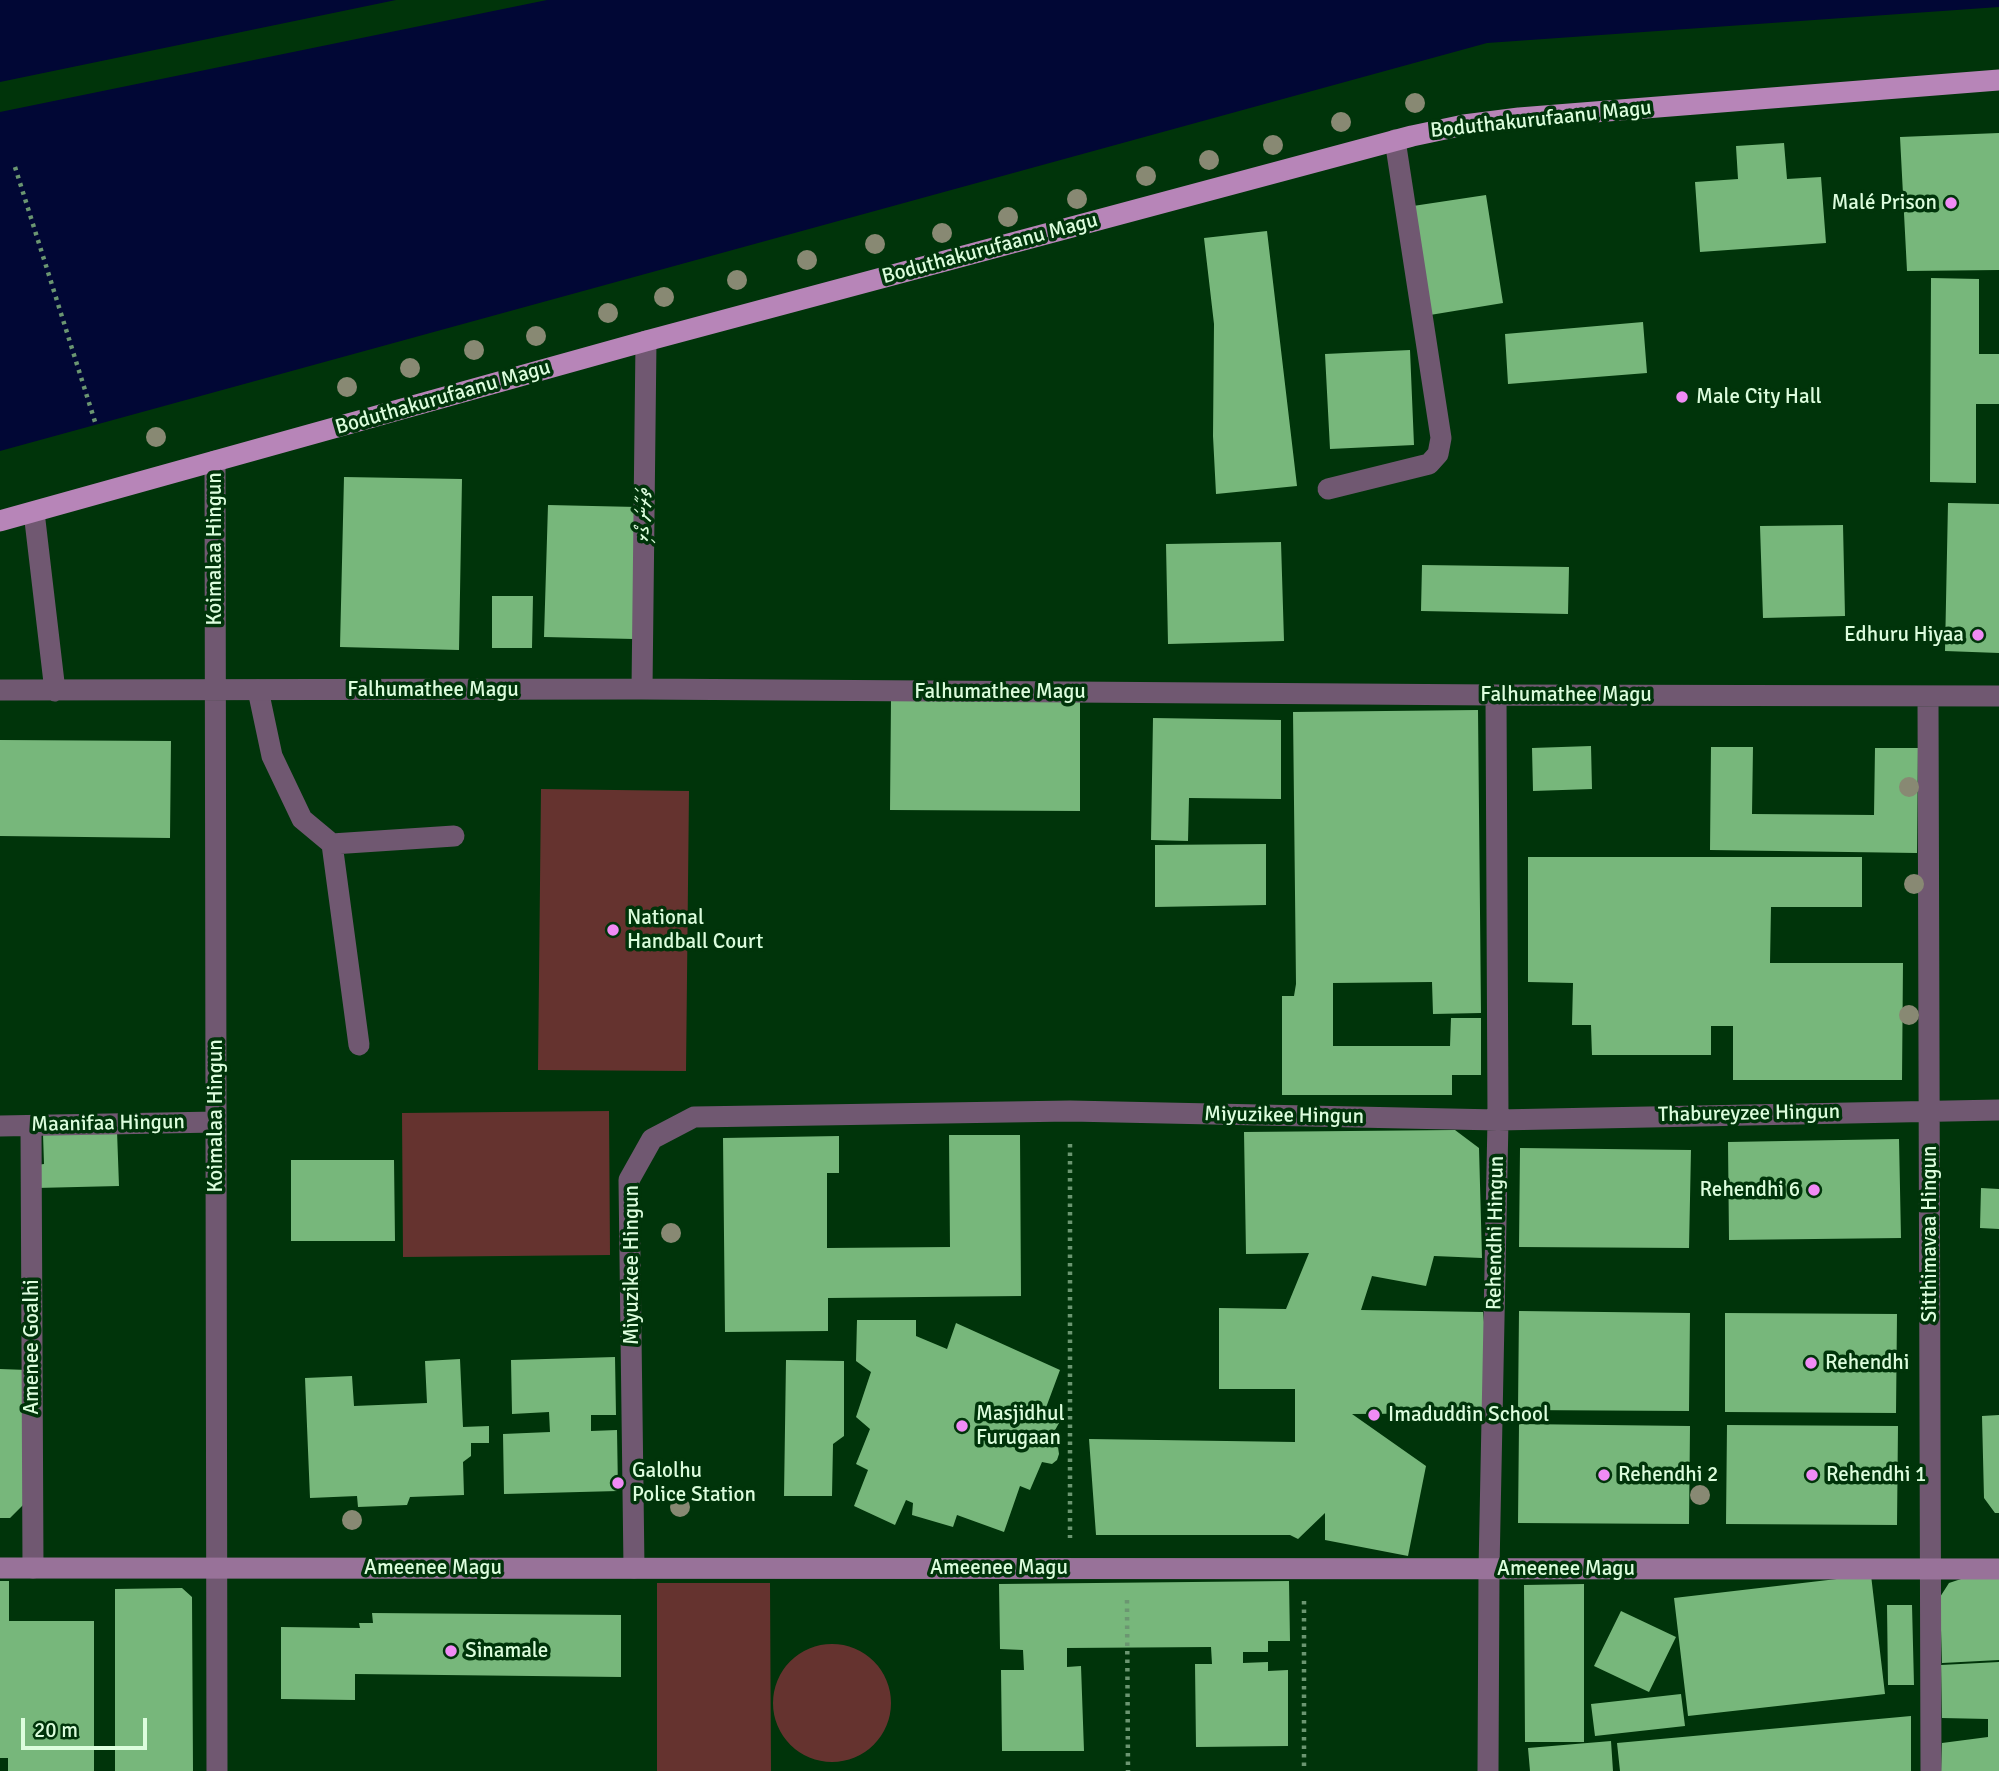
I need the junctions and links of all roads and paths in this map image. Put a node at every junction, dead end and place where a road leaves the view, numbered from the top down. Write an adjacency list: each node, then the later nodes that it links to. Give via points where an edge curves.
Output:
1 (1999, 80): 2 (main road, Boduthakurufaanu Magu, via 1519,118)
2 (1395, 140): 4 (main road, Boduthakurufaanu Magu); 7 (street, via 1441,438 1438,454 1429,464)
3 (15, 167): 5 (path)
4 (646, 341): 6 (main road, Boduthakurufaanu Magu); 12 (street, ތަރާނަ ގޯޅި)
5 (96, 425)
6 (215, 461): 8 (main road, Boduthakurufaanu Magu); 14 (street, Koimalaa Hingun)
7 (1328, 489)
8 (34, 512): 9 (main road, Boduthakurufaanu Magu); 13 (street)
9 (0, 521)
10 (0, 690): 13 (street, Falhumathee Magu)
11 (258, 690): 12 (street, Falhumathee Magu); 14 (street, Falhumathee Magu); 19 (street, via 272,756 302,819)
12 (642, 690): 15 (street, Falhumathee Magu)
13 (55, 691): 14 (street, Falhumathee Magu)
14 (215, 691): 25 (street, Koimalaa Hingun)
15 (1496, 695): 17 (street, Falhumathee Magu); 24 (street, Rehendhi Hingun)
16 (1999, 696): 17 (street, Falhumathee Magu)
17 (1928, 697): 21 (street, Sitthimavaa Hingun)
18 (454, 836): 19 (street)
19 (332, 844): 20 (street)
20 (359, 1045)
21 (1929, 1110): 22 (street, Thabureyzee Hingun); 24 (street, Thabureyzee Hingun); 36 (street, Sitthimavaa Hingun)
22 (1999, 1110)
23 (1070, 1111): 24 (street, Miyuzikee Hingun); 31 (street, Miyuzikee Hingun, via 694,1117 652,1139 629,1180); 32 (path)
24 (1498, 1120): 35 (street, Rehendhi Hingun)
25 (216, 1122): 27 (street, Maanifaa Hingun); 28 (street, Koimalaa Hingun)
26 (0, 1126): 27 (street, Maanifaa Hingun)
27 (31, 1126): 30 (street, Amenee Goalhi)
28 (217, 1567): 30 (street, Ameenee Magu); 31 (street, Ameenee Magu); 38 (street, Koimalaa Hingun)
29 (0, 1568): 30 (street, Ameenee Magu)
30 (33, 1568)
31 (634, 1568): 32 (street, Ameenee Magu)
32 (1070, 1568): 33 (street, Ameenee Magu)
33 (1127, 1568): 34 (street, Ameenee Magu); 39 (path)
34 (1304, 1568): 35 (street, Ameenee Magu); 40 (path)
35 (1489, 1569): 36 (street, Ameenee Magu); 41 (street, Rehendhi Hingun)
36 (1930, 1569): 37 (street, Ameenee Magu); 42 (street, Sitthimavaa Hingun)
37 (1999, 1569)
38 (217, 1771)
39 (1128, 1771)
40 (1304, 1771)
41 (1488, 1771)
42 (1931, 1771)

